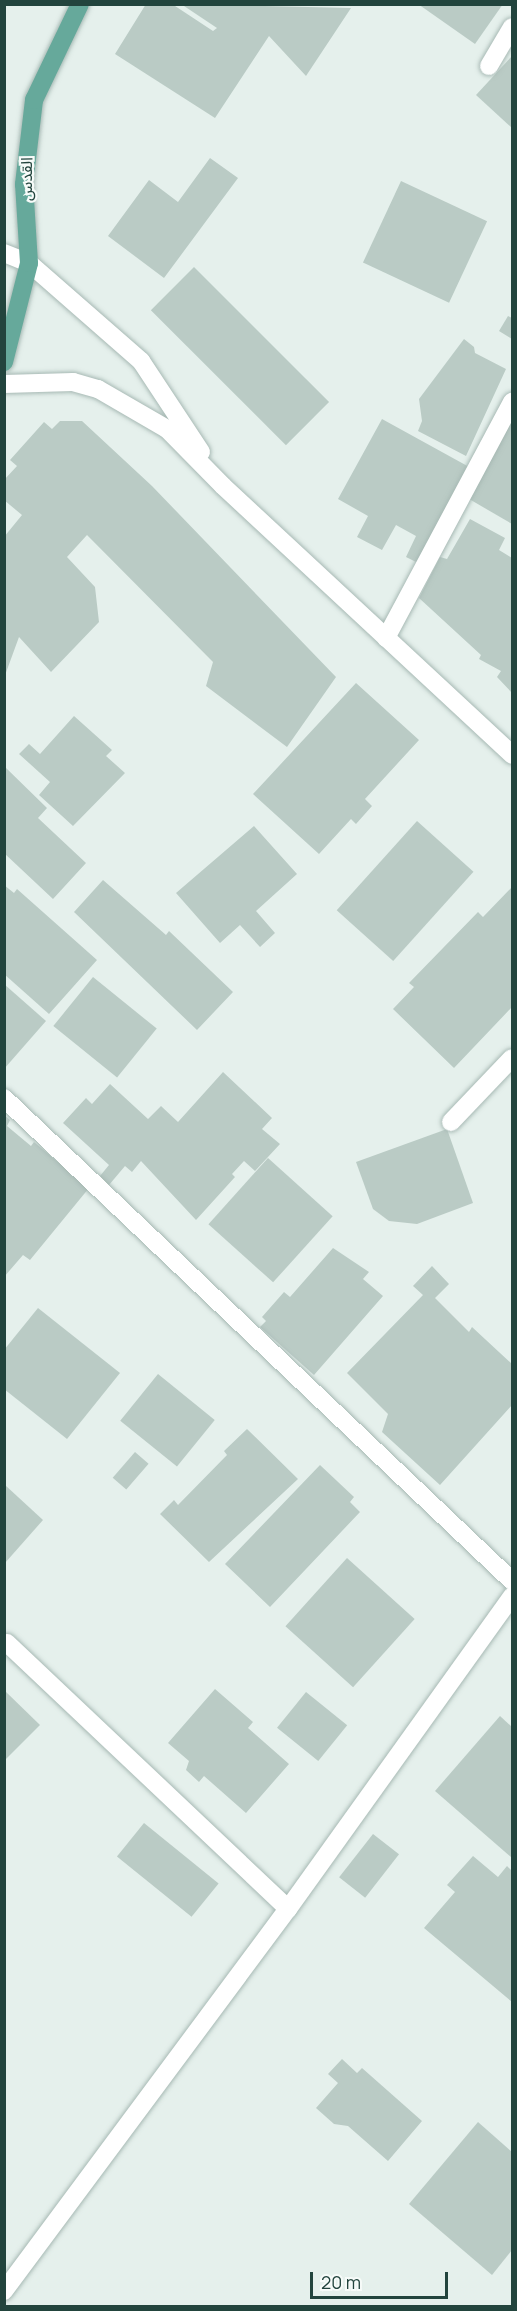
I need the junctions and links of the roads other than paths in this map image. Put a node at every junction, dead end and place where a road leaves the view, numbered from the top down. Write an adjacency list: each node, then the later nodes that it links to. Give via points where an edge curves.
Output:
1 (80, 4): 5 (main road, القدس, via 34,100 24,184)
2 (513, 27): 3 (street)
3 (489, 66)
4 (4, 253): 5 (street)
5 (29, 263): 6 (main road, القدس); 9 (street, via 141,361)
6 (4, 362)
7 (4, 384): 9 (street, via 73,382 123,400 167,429)
8 (513, 402): 10 (street)
9 (224, 486): 10 (street)
10 (386, 638): 11 (street)
11 (513, 755)
12 (513, 1058): 14 (street)
13 (4, 1098): 15 (street)
14 (451, 1122)
15 (513, 1581)
16 (513, 1596): 18 (street)
17 (7, 1643): 18 (street)
18 (288, 1909): 19 (street)
19 (4, 2290)

